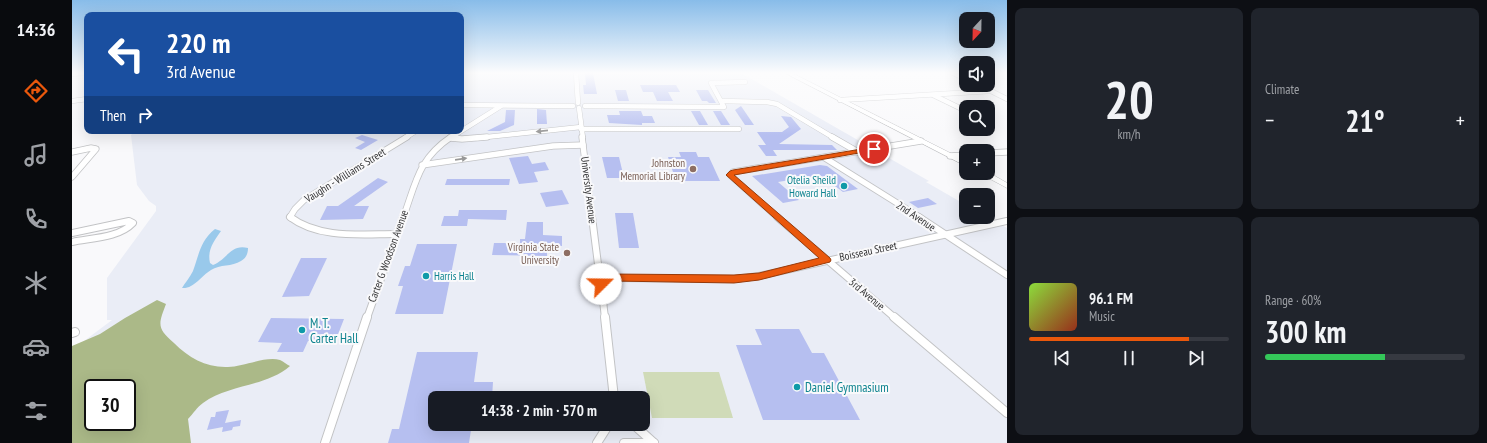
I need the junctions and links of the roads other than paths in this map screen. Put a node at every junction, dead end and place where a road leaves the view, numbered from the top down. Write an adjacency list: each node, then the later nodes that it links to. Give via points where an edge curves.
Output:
1 (578, 94): 14 (street, University Avenue)
2 (717, 94): 11 (street)
3 (828, 94): 9 (main road)
4 (932, 94): 5 (street); 9 (street); 15 (street)
5 (938, 94)
6 (996, 94): 7 (street)
7 (1007, 99)
8 (84, 100): 10 (street)
9 (840, 100): 22 (main road)
10 (72, 102)
11 (723, 104): 14 (street); 25 (street, via 777,104)
12 (464, 105): 13 (street)
13 (502, 106): 14 (street); 17 (street, Carter G Woodson Avenue)
14 (579, 106): 16 (street, University Avenue)
15 (959, 108)
16 (581, 128): 18 (street); 21 (street, one-way to 21); 23 (street, University Avenue)
17 (464, 129)
18 (739, 130)
19 (411, 134): 38 (street, Vaughn - Williams Street, via 304,200 290,217 312,230 328,233)
20 (456, 134): 21 (street, Carter G Woodson Avenue)
21 (450, 138): 32 (street, Carter G Woodson Avenue, via 433,150)
22 (921, 141): 25 (street); 29 (main road)
23 (583, 145): 32 (street, one-way to 23, via 553,146); 42 (street, University Avenue)
24 (72, 152): 33 (street, via 96,148)
25 (858, 152): 30 (street)
26 (1007, 152): 27 (street)
27 (995, 153)
28 (959, 155): 29 (street)
29 (950, 156): 31 (main road)
30 (825, 158): 39 (street, 2nd Avenue); 41 (street, 3rd Avenue, via 733,172 731,178)
31 (959, 160)
32 (422, 165): 38 (street, Carter G Woodson Avenue)
33 (72, 177)
34 (995, 180): 35 (main road)
35 (1007, 186)
36 (1007, 220): 39 (street, Boisseau Street)
37 (72, 233): 40 (street, via 129,221 133,223 131,227 122,231)
38 (396, 234): 50 (street, Carter G Woodson Avenue)
39 (944, 234): 41 (street, Boisseau Street); 43 (street, 2nd Avenue)
40 (72, 242)
41 (826, 260): 44 (street, Boisseau Street, via 759,276 734,279); 47 (street, 3rd Avenue)
42 (599, 272): 44 (street, via 607,274); 45 (street, University Avenue, via 593,273 591,279)
43 (1007, 275)
44 (609, 278): 45 (street, via 607,283)
45 (601, 284): 46 (street, University Avenue)
46 (613, 391)
47 (1007, 413)
48 (605, 431): 51 (street)
49 (641, 431): 54 (street)
50 (325, 443)
51 (597, 443)
52 (624, 443): 53 (street)
53 (628, 443): 54 (street)
54 (654, 443)

